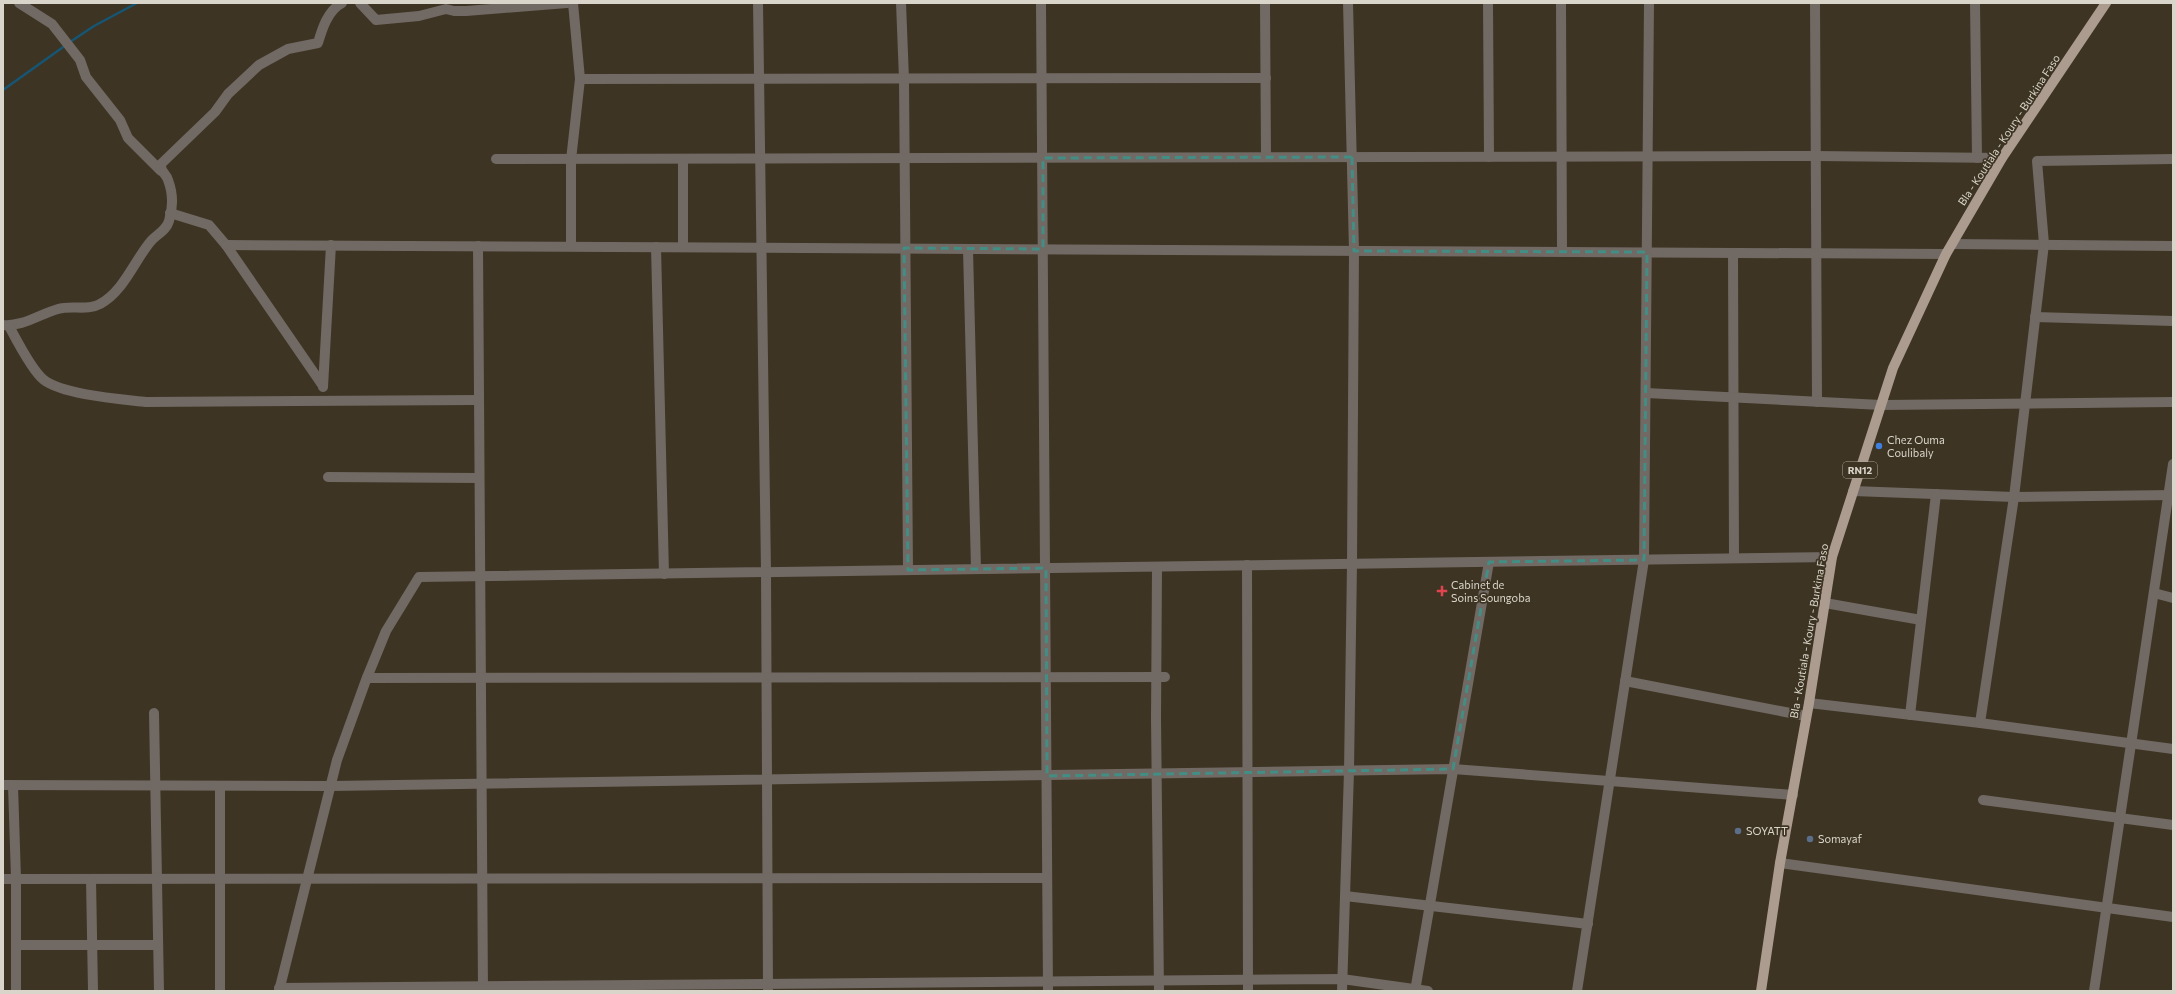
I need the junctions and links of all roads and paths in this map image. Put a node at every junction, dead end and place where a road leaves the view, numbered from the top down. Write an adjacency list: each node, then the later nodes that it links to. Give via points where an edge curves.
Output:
1 (20, 3): 37 (street, via 52,24 80,60 86,77 120,120 128,138)
2 (342, 3): 37 (street, via 336,6 325,23 318,43 288,49 259,65 161,164)
3 (360, 3): 4 (street, via 376,20 419,16 446,9 466,11)
4 (567, 3)
5 (573, 3): 19 (street)
6 (758, 3): 21 (street)
7 (901, 3): 20 (street)
8 (1041, 3): 17 (street)
9 (1265, 3): 18 (street)
10 (1348, 3): 24 (street)
11 (1488, 3): 25 (street)
12 (1561, 3): 26 (street)
13 (1649, 3): 27 (street)
14 (1815, 3): 22 (street)
15 (1975, 3): 30 (street)
16 (2106, 3): 31 (main road, Bla - Koutiala - Koury - Burkina Faso / RN12)
17 (1042, 78): 18 (street); 20 (street); 29 (street)
18 (1266, 78): 23 (street)
19 (580, 79): 21 (street); 36 (street)
20 (904, 79): 21 (street); 28 (street)
21 (758, 80): 35 (street)
22 (1816, 156): 27 (street); 30 (street); 56 (street)
23 (1266, 157): 24 (street); 29 (street)
24 (1352, 157): 25 (street); 52 (street)
25 (1489, 157): 26 (street)
26 (1562, 157): 27 (street); 53 (street)
27 (1648, 157): 54 (street)
28 (904, 158): 29 (street); 35 (street); 49 (street)
29 (1043, 158): 51 (street)
30 (1977, 158): 31 (street)
31 (2002, 158): 39 (main road, Bla - Koutiala - Koury - Burkina Faso / RN12)
32 (2173, 158): 40 (street, via 2037,161)
33 (496, 159): 36 (street)
34 (683, 159): 35 (street); 36 (street); 47 (street)
35 (759, 159): 48 (street)
36 (571, 160): 44 (street)
37 (161, 171): 38 (street, via 168,178 172,191)
38 (170, 214): 41 (street, via 209,225); 60 (street, via 162,232 151,240 116,290 98,305 58,309)
39 (1952, 244): 40 (street); 57 (main road, Bla - Koutiala - Koury - Burkina Faso / RN12)
40 (2044, 244): 45 (street); 58 (street)
41 (226, 245): 42 (street); 61 (street)
42 (331, 245): 43 (street); 61 (street)
43 (478, 246): 44 (street); 64 (street)
44 (571, 246): 46 (street)
45 (2173, 246)
46 (656, 247): 47 (street); 88 (street)
47 (683, 247): 48 (street)
48 (760, 247): 49 (street); 87 (street)
49 (904, 248): 50 (street); 86 (street)
50 (968, 249): 51 (street); 85 (street)
51 (1043, 249): 52 (street); 84 (street)
52 (1354, 251): 53 (street); 81 (street)
53 (1562, 252): 54 (street)
54 (1647, 252): 55 (street); 62 (street)
55 (1733, 253): 56 (street); 63 (street)
56 (1817, 253): 57 (street); 66 (street)
57 (1946, 254): 69 (main road, Bla - Koutiala - Koury - Burkina Faso / RN12, via 1893,368)
58 (2035, 317): 59 (street); 68 (street)
59 (2173, 321)
60 (6, 326): 65 (street, via 43,380 55,386 96,397 146,402)
61 (323, 386): 65 (street)
62 (1646, 393): 63 (street); 79 (street)
63 (1734, 398): 66 (street); 78 (street)
64 (479, 400): 65 (street); 72 (street)
65 (322, 401)
66 (1817, 402): 69 (street)
67 (2173, 402): 68 (street)
68 (2025, 404): 69 (street); 76 (street)
69 (1881, 405): 73 (main road, Bla - Koutiala - Koury - Burkina Faso / RN12)
70 (2173, 464): 75 (street)
71 (328, 477): 72 (street)
72 (480, 478): 89 (street)
73 (1853, 491): 74 (street); 77 (main road, Bla - Koutiala - Koury - Burkina Faso / RN12)
74 (1936, 494): 76 (street); 93 (street)
75 (2171, 495): 76 (street); 90 (street)
76 (2014, 496): 104 (street)
77 (1832, 557): 78 (street); 92 (main road, Bla - Koutiala - Koury - Burkina Faso / RN12)
78 (1734, 558): 79 (street)
79 (1644, 560): 80 (street); 99 (street)
80 (1489, 562): 81 (street); 107 (street)
81 (1352, 564): 82 (street); 108 (street)
82 (1247, 565): 83 (street); 109 (street)
83 (1157, 567): 84 (street); 97 (street)
84 (1046, 568): 85 (street); 95 (street)
85 (976, 569): 86 (street)
86 (908, 570): 87 (street)
87 (766, 572): 88 (street); 94 (street)
88 (664, 574): 89 (street)
89 (480, 576): 96 (street); 98 (street, via 419,577 386,631)
90 (2154, 593): 91 (street); 105 (street)
91 (2173, 598)
92 (1825, 603): 93 (street); 100 (main road, Bla - Koutiala - Koury - Burkina Faso / RN12)
93 (1921, 620): 102 (street)
94 (766, 676): 95 (street); 96 (street); 112 (street)
95 (1046, 676): 97 (street); 111 (street)
96 (481, 677): 98 (street); 114 (street)
97 (1161, 677): 110 (street, via 1156,718)
98 (367, 678): 118 (street, via 337,760)
99 (1625, 681): 103 (street); 113 (street)
100 (1809, 703): 102 (street); 103 (main road, Bla - Koutiala - Koury - Burkina Faso / RN12)
101 (154, 713): 116 (street)
102 (1910, 714): 104 (street)
103 (1806, 716): 119 (main road, Bla - Koutiala - Koury - Burkina Faso / RN12)
104 (1980, 723): 105 (street)
105 (2132, 743): 106 (street); 121 (street)
106 (2173, 749)
107 (1454, 769): 108 (street); 113 (street); 134 (street)
108 (1349, 771): 109 (street); 133 (street)
109 (1248, 773): 110 (street); 142 (street)
110 (1158, 774): 111 (street); 144 (street)
111 (1047, 776): 112 (street); 125 (street)
112 (767, 780): 114 (street); 124 (street)
113 (1610, 781): 119 (street); 137 (street)
114 (481, 784): 118 (street); 132 (street)
115 (8, 785): 116 (street); 127 (street)
116 (155, 785): 117 (street); 129 (street)
117 (220, 786): 118 (street); 130 (street)
118 (331, 786): 131 (street)
119 (1793, 796): 123 (main road, Bla - Koutiala - Koury - Burkina Faso / RN12)
120 (1983, 800): 121 (street)
121 (2120, 818): 122 (street); 135 (street)
122 (2173, 825)
123 (1780, 863): 135 (street); 157 (main road, Bla - Koutiala - Koury - Burkina Faso / RN12)
124 (768, 878): 125 (street); 132 (street); 145 (street)
125 (1047, 878): 143 (street)
126 (3, 879): 127 (street)
127 (16, 879): 128 (street); 140 (street)
128 (91, 879): 129 (street); 138 (street)
129 (157, 879): 130 (street); 139 (street)
130 (220, 879): 131 (street); 152 (street)
131 (306, 879): 132 (street); 147 (street)
132 (482, 879): 146 (street)
133 (1345, 896): 134 (street); 141 (street)
134 (1430, 906): 137 (street); 148 (street)
135 (2107, 908): 136 (street); 158 (street)
136 (2173, 917)
137 (1588, 924): 156 (street)
138 (92, 944): 139 (street); 140 (street); 150 (street)
139 (158, 944): 151 (street)
140 (16, 945): 149 (street)
141 (1342, 979): 142 (street); 148 (street); 154 (street)
142 (1248, 980): 144 (street); 153 (street)
143 (1048, 986): 144 (street); 145 (street)
144 (1159, 986)
145 (768, 987): 146 (street)
146 (483, 988): 147 (street)
147 (279, 989)
148 (1416, 990): 155 (street)
149 (16, 991)
150 (93, 991)
151 (159, 991)
152 (220, 991)
153 (1248, 991)
154 (1342, 991)
155 (1428, 991)
156 (1577, 991)
157 (1761, 991)
158 (2094, 991)

